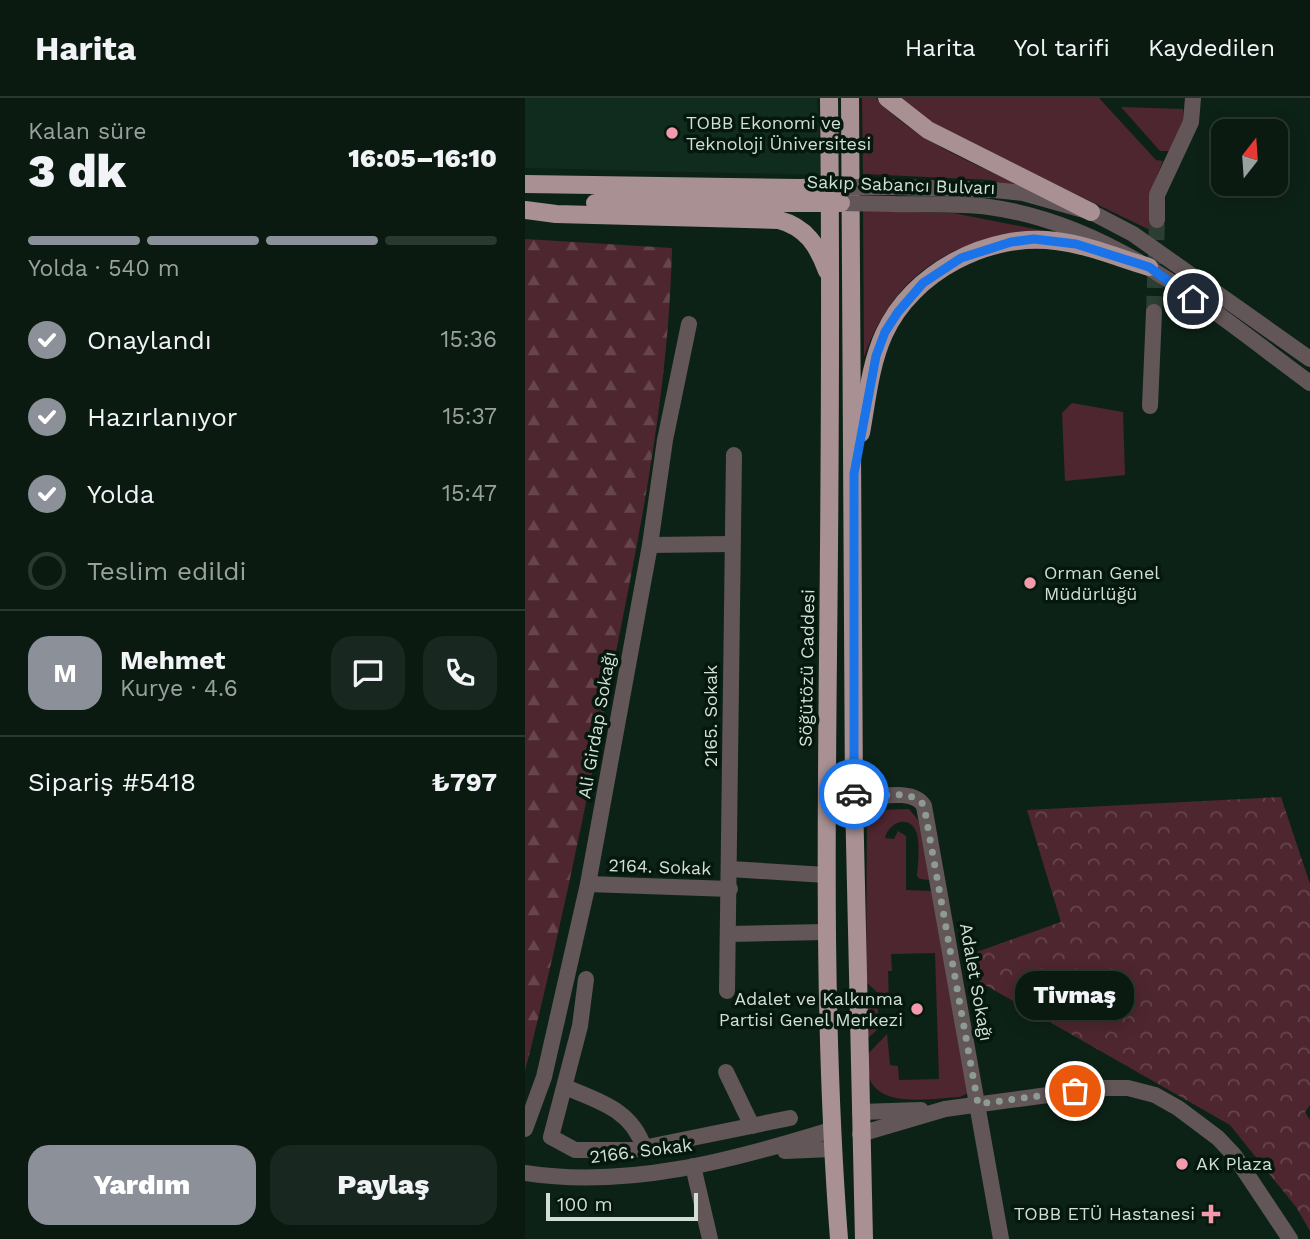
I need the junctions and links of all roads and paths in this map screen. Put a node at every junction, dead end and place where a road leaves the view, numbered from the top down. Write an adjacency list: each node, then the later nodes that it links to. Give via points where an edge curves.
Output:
1 (829, 98): 6 (main road, Söğütözü Caddesi)
2 (850, 98): 21 (main road)
3 (887, 98): 11 (main road, via 928,131)
4 (1193, 98): 12 (street, via 1191,122 1157,195)
5 (525, 184): 7 (main road, Sakıp Sabancı Bulvarı)
6 (837, 193): 7 (main road, Sakıp Sabancı Bulvarı, bridge); 8 (street, Sakıp Sabancı Bulvarı, bridge); 14 (main road, Söğütözü Caddesi)
7 (798, 195): 9 (main road, Sakıp Sabancı Bulvarı)
8 (893, 196): 11 (street, Sakıp Sabancı Bulvarı, via 995,190); 13 (street, Sakıp Sabancı Bulvarı, via 988,207 1042,219 1101,240)
9 (525, 204)
10 (525, 210): 14 (main road, via 779,219 808,236 821,254)
11 (1091, 212): 17 (street, Sakıp Sabancı Bulvarı, via 1133,234)
12 (1157, 220)
13 (1149, 267): 18 (street, Sakıp Sabancı Bulvarı); 21 (main road, via 1076,244 1034,239 990,247 936,272 912,293 885,332 876,356)
14 (831, 282): 26 (main road, Söğütözü Caddesi)
15 (1154, 312): 19 (street)
16 (689, 324): 23 (street, Ali Girdap Sokağı)
17 (1310, 359)
18 (1310, 383)
19 (1150, 406)
20 (734, 455): 22 (street, 2165. Sokak)
21 (854, 474): 24 (main road)
22 (731, 544): 23 (street); 25 (street, 2165. Sokak)
23 (650, 545): 27 (street, Ali Girdap Sokağı)
24 (854, 799): 35 (street, Adalet Sokağı, via 912,796 924,806); 37 (main road)
25 (730, 869): 26 (street, 2164. Sokak); 28 (street, 2165. Sokak)
26 (826, 875): 29 (main road, Söğütözü Caddesi)
27 (588, 884): 28 (street, 2164. Sokak); 40 (street, Ali Girdap Sokağı, via 544,1077)
28 (730, 889): 30 (street, 2165. Sokak)
29 (825, 932): 30 (street); 41 (main road, Söğütözü Caddesi)
30 (729, 934): 32 (street, 2165. Sokak)
31 (586, 979): 34 (street)
32 (727, 991)
33 (726, 1072): 39 (street)
34 (565, 1087): 43 (street, via 621,1111 632,1123); 43 (street, via 551,1137 575,1150)
35 (978, 1104): 36 (street); 53 (street, Adalet Sokağı); 54 (street, via 1099,1088 1129,1088 1155,1096 1200,1122 1234,1155)
36 (945, 1109): 37 (street); 42 (street)
37 (860, 1112): 41 (main road); 42 (main road)
38 (790, 1118): 39 (street)
39 (752, 1126): 43 (street)
40 (525, 1129)
41 (831, 1130): 44 (main road, Söğütözü Caddesi); 45 (street, 2166. Sokak)
42 (860, 1134): 44 (main road); 52 (main road)
43 (642, 1148): 47 (street); 49 (street)
44 (832, 1149): 45 (street, 2166. Sokak); 51 (main road, Söğütözü Caddesi)
45 (761, 1152): 46 (street, 2166. Sokak)
46 (693, 1166): 47 (street, 2166. Sokak); 50 (street)
47 (655, 1171): 49 (street, 2166. Sokak)
48 (525, 1173): 49 (street, 2166. Sokak, via 582,1178)
49 (636, 1174)
50 (710, 1239)
51 (839, 1239)
52 (864, 1239)
53 (1001, 1239)
54 (1290, 1239)

